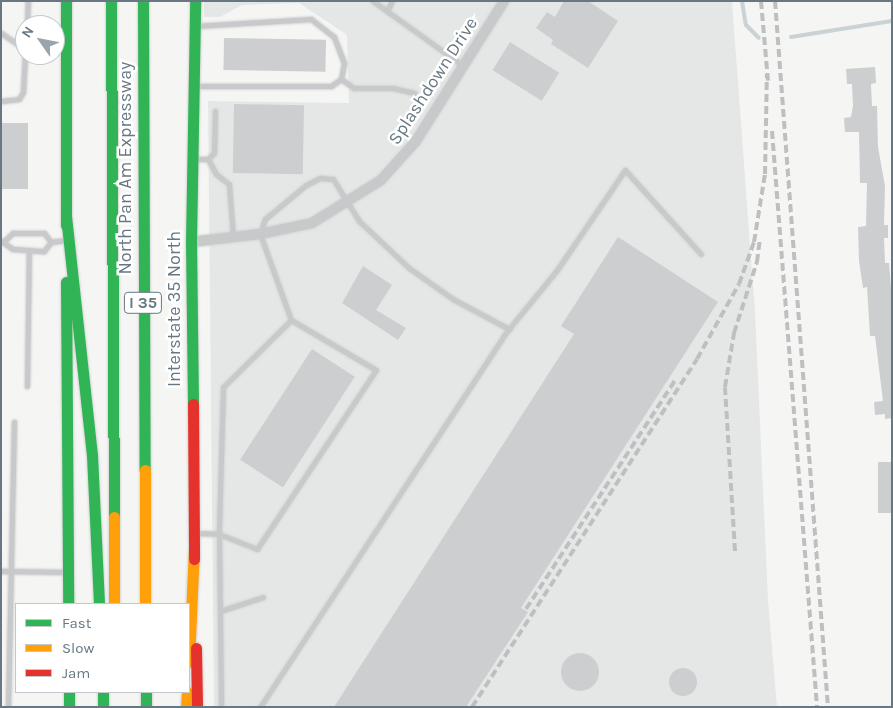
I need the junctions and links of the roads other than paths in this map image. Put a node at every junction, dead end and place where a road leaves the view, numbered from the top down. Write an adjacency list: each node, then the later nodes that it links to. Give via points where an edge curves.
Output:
1 (28, 1): 10 (lane)
2 (66, 1): 24 (main road)
3 (112, 1): 46 (main road, North Pan Am Expressway / I 35)
4 (143, 1): 47 (main road, North Pan Am Expressway / I 35)
5 (195, 1): 11 (main road, Interstate 35 North)
6 (373, 1): 9 (lane)
7 (392, 1): 9 (lane)
8 (504, 1): 15 (street, Splashdown Drive)
9 (387, 11): 15 (lane)
10 (27, 15)
11 (194, 26): 16 (lane, via 311,19 334,37 344,62); 17 (main road, Interstate 35 North)
12 (1, 33): 13 (lane)
13 (15, 42)
14 (24, 65): 19 (lane, via 23,92 19,99)
15 (462, 65): 23 (street, Splashdown Drive, via 412,147 380,180)
16 (341, 79): 17 (lane, via 331,86); 18 (lane, via 354,88 393,88)
17 (193, 86): 21 (main road, Interstate 35 North)
18 (414, 93)
19 (1, 101)
20 (215, 111): 22 (lane, via 214,153)
21 (192, 159): 22 (lane); 30 (main road, Interstate 35 North)
22 (208, 159): 26 (lane, via 216,174 229,184)
23 (348, 202): 25 (street, Splashdown Drive, via 312,222); 25 (lane, via 333,179 320,178 306,185 265,219); 34 (lane, via 360,221 409,268 453,298)
24 (66, 216): 27 (main road); 45 (main road, via 92,455)
25 (260, 234): 26 (street, Splashdown Drive); 33 (lane)
26 (234, 237): 30 (street, Splashdown Drive)
27 (66, 240): 29 (lane); 42 (main road)
28 (3, 241): 29 (lane, via 13,233 44,233); 31 (lane, via 13,249)
29 (51, 242): 31 (lane, via 44,251)
30 (191, 242): 37 (main road, Interstate 35 North)
31 (29, 250): 35 (lane)
32 (702, 254): 34 (lane, via 625,170 557,270)
33 (291, 320): 38 (lane, via 223,387); 38 (lane, via 376,370 257,549)
34 (509, 329): 63 (lane)
35 (28, 386)
36 (14, 422): 41 (lane)
37 (194, 533): 38 (lane); 39 (main road, Interstate 35 North)
38 (219, 534): 48 (lane)
39 (194, 548): 49 (main road); 61 (main road, Interstate 35 North)
40 (1, 571): 41 (lane)
41 (10, 571): 42 (lane); 55 (lane)
42 (68, 572): 44 (main road)
43 (263, 597): 48 (lane)
44 (68, 603)
45 (99, 603)
46 (114, 603)
47 (145, 603)
48 (220, 611): 62 (lane)
49 (190, 639)
50 (69, 693): 56 (main road)
51 (102, 693): 57 (main road)
52 (114, 693): 58 (main road)
53 (146, 693): 59 (main road)
54 (187, 693): 60 (main road)
55 (8, 707)
56 (69, 707)
57 (103, 707)
58 (114, 707)
59 (146, 707)
60 (186, 707)
61 (197, 707)
62 (221, 707)
63 (260, 707)

